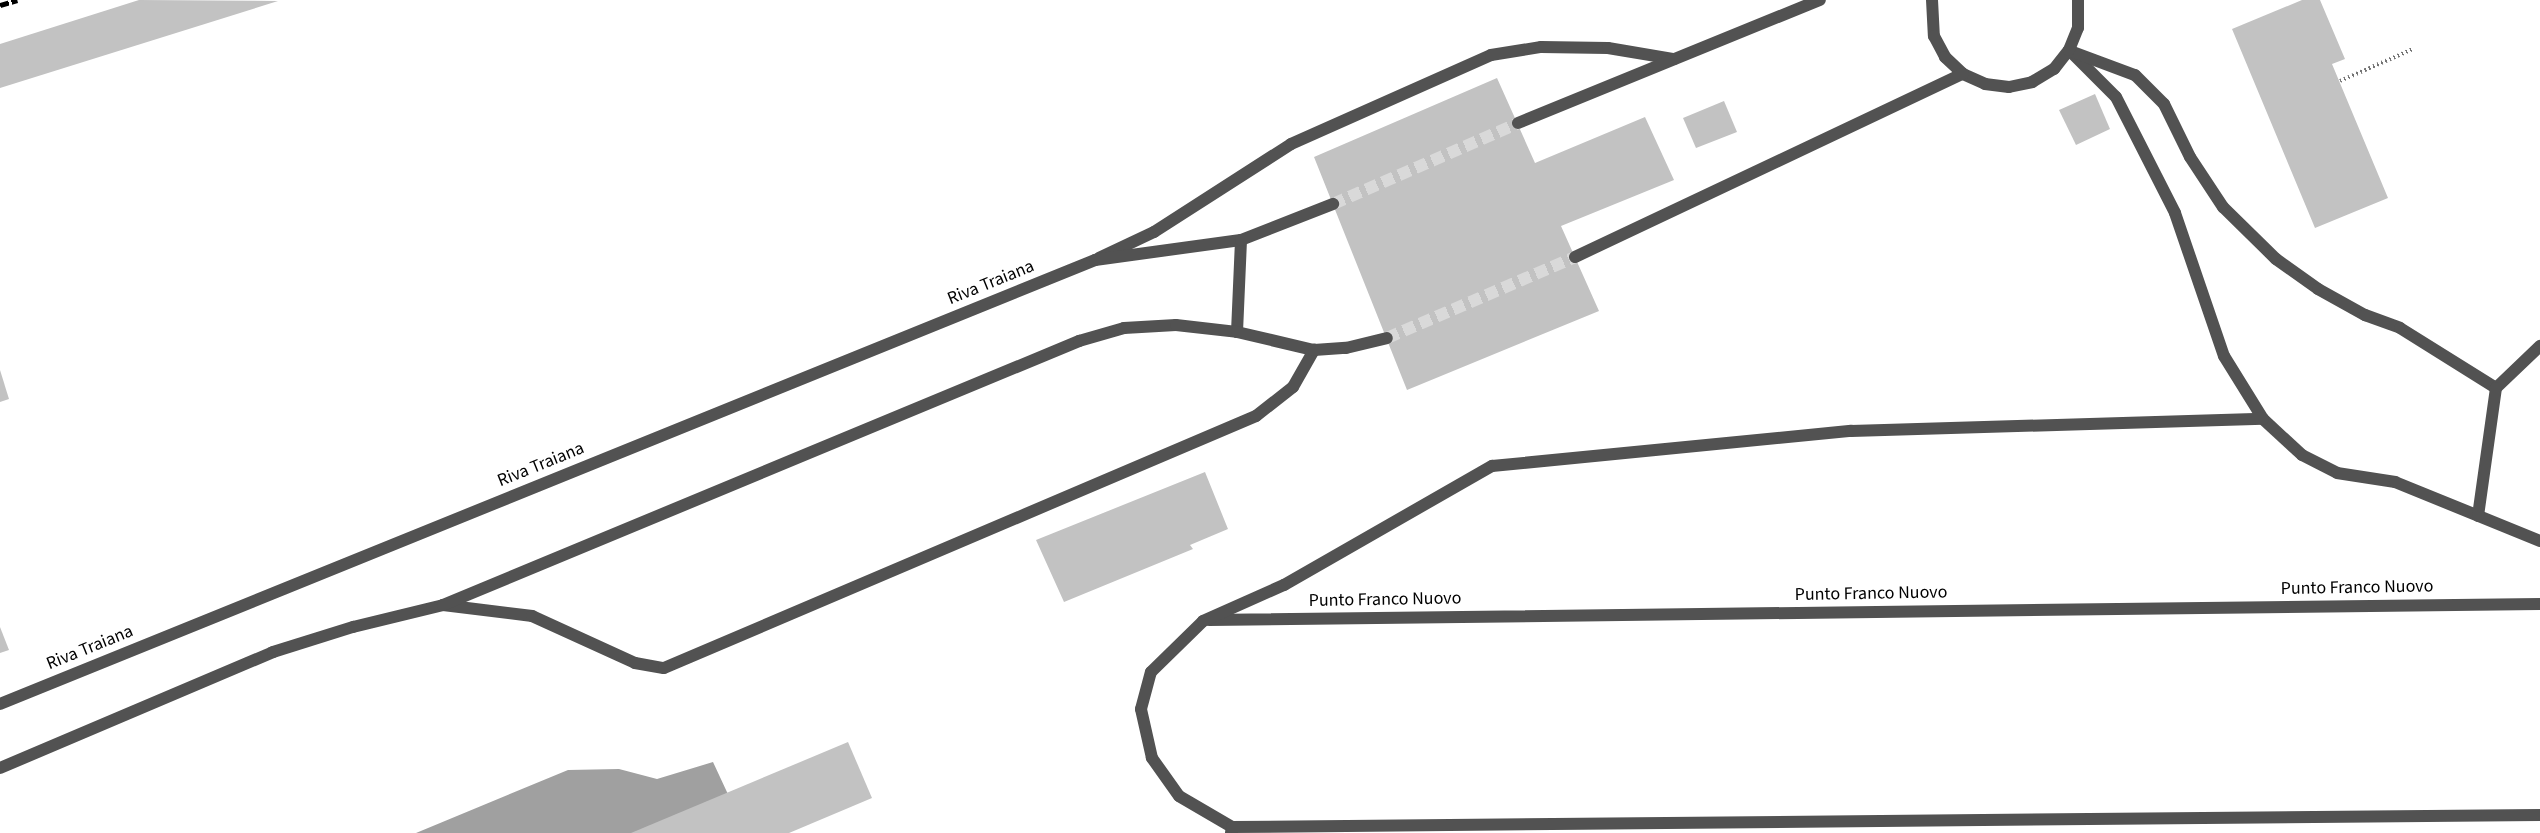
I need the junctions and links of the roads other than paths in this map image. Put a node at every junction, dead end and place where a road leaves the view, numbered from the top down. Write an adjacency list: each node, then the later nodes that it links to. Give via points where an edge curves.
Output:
1 (1820, 0): 5 (street)
2 (1932, 0): 6 (street, via 1934,36 1946,57)
3 (2078, 0): 4 (street, via 2078,28)
4 (2069, 51): 6 (street, via 2054,69 2032,82 2009,87 1985,84); 16 (street, via 2135,75 2157,97 2223,207 2276,259 2318,289 2365,315 2400,328); 17 (street, via 2116,97 2175,213 2224,356)
5 (1674, 59): 7 (street); 11 (street, Riva Traiana, via 1608,48 1521,50 1491,55 1291,144 1154,232)
6 (1963, 74): 10 (street)
7 (1518, 123)
8 (1333, 204): 9 (street, Riva Traiana)
9 (1241, 240): 11 (street, Riva Traiana); 12 (street)
10 (1575, 256)
11 (1095, 260): 23 (street, Riva Traiana)
12 (1237, 332): 15 (street); 21 (street, via 1176,325 1124,328 1078,340)
13 (1386, 338): 15 (street, via 1346,348)
14 (2540, 346): 16 (street)
15 (1314, 350): 21 (street, via 1293,387 1256,416 664,668 635,663 532,616)
16 (2496, 388): 18 (street)
17 (2263, 419): 18 (street, via 2302,455 2337,472 2395,482); 22 (street, Punto Franco Nuovo, via 1851,431 1492,466 1284,585)
18 (2478, 516): 19 (street)
19 (2540, 541)
20 (2540, 604): 22 (street, Punto Franco Nuovo)
21 (443, 605): 24 (street, via 273,652)
22 (1203, 621): 26 (street, Punto Franco Nuovo, via 1151,672 1141,709 1152,758 1179,796)
23 (0, 704)
24 (0, 768)
25 (2540, 815): 26 (street, Punto Franco Nuovo)
26 (1231, 830)

